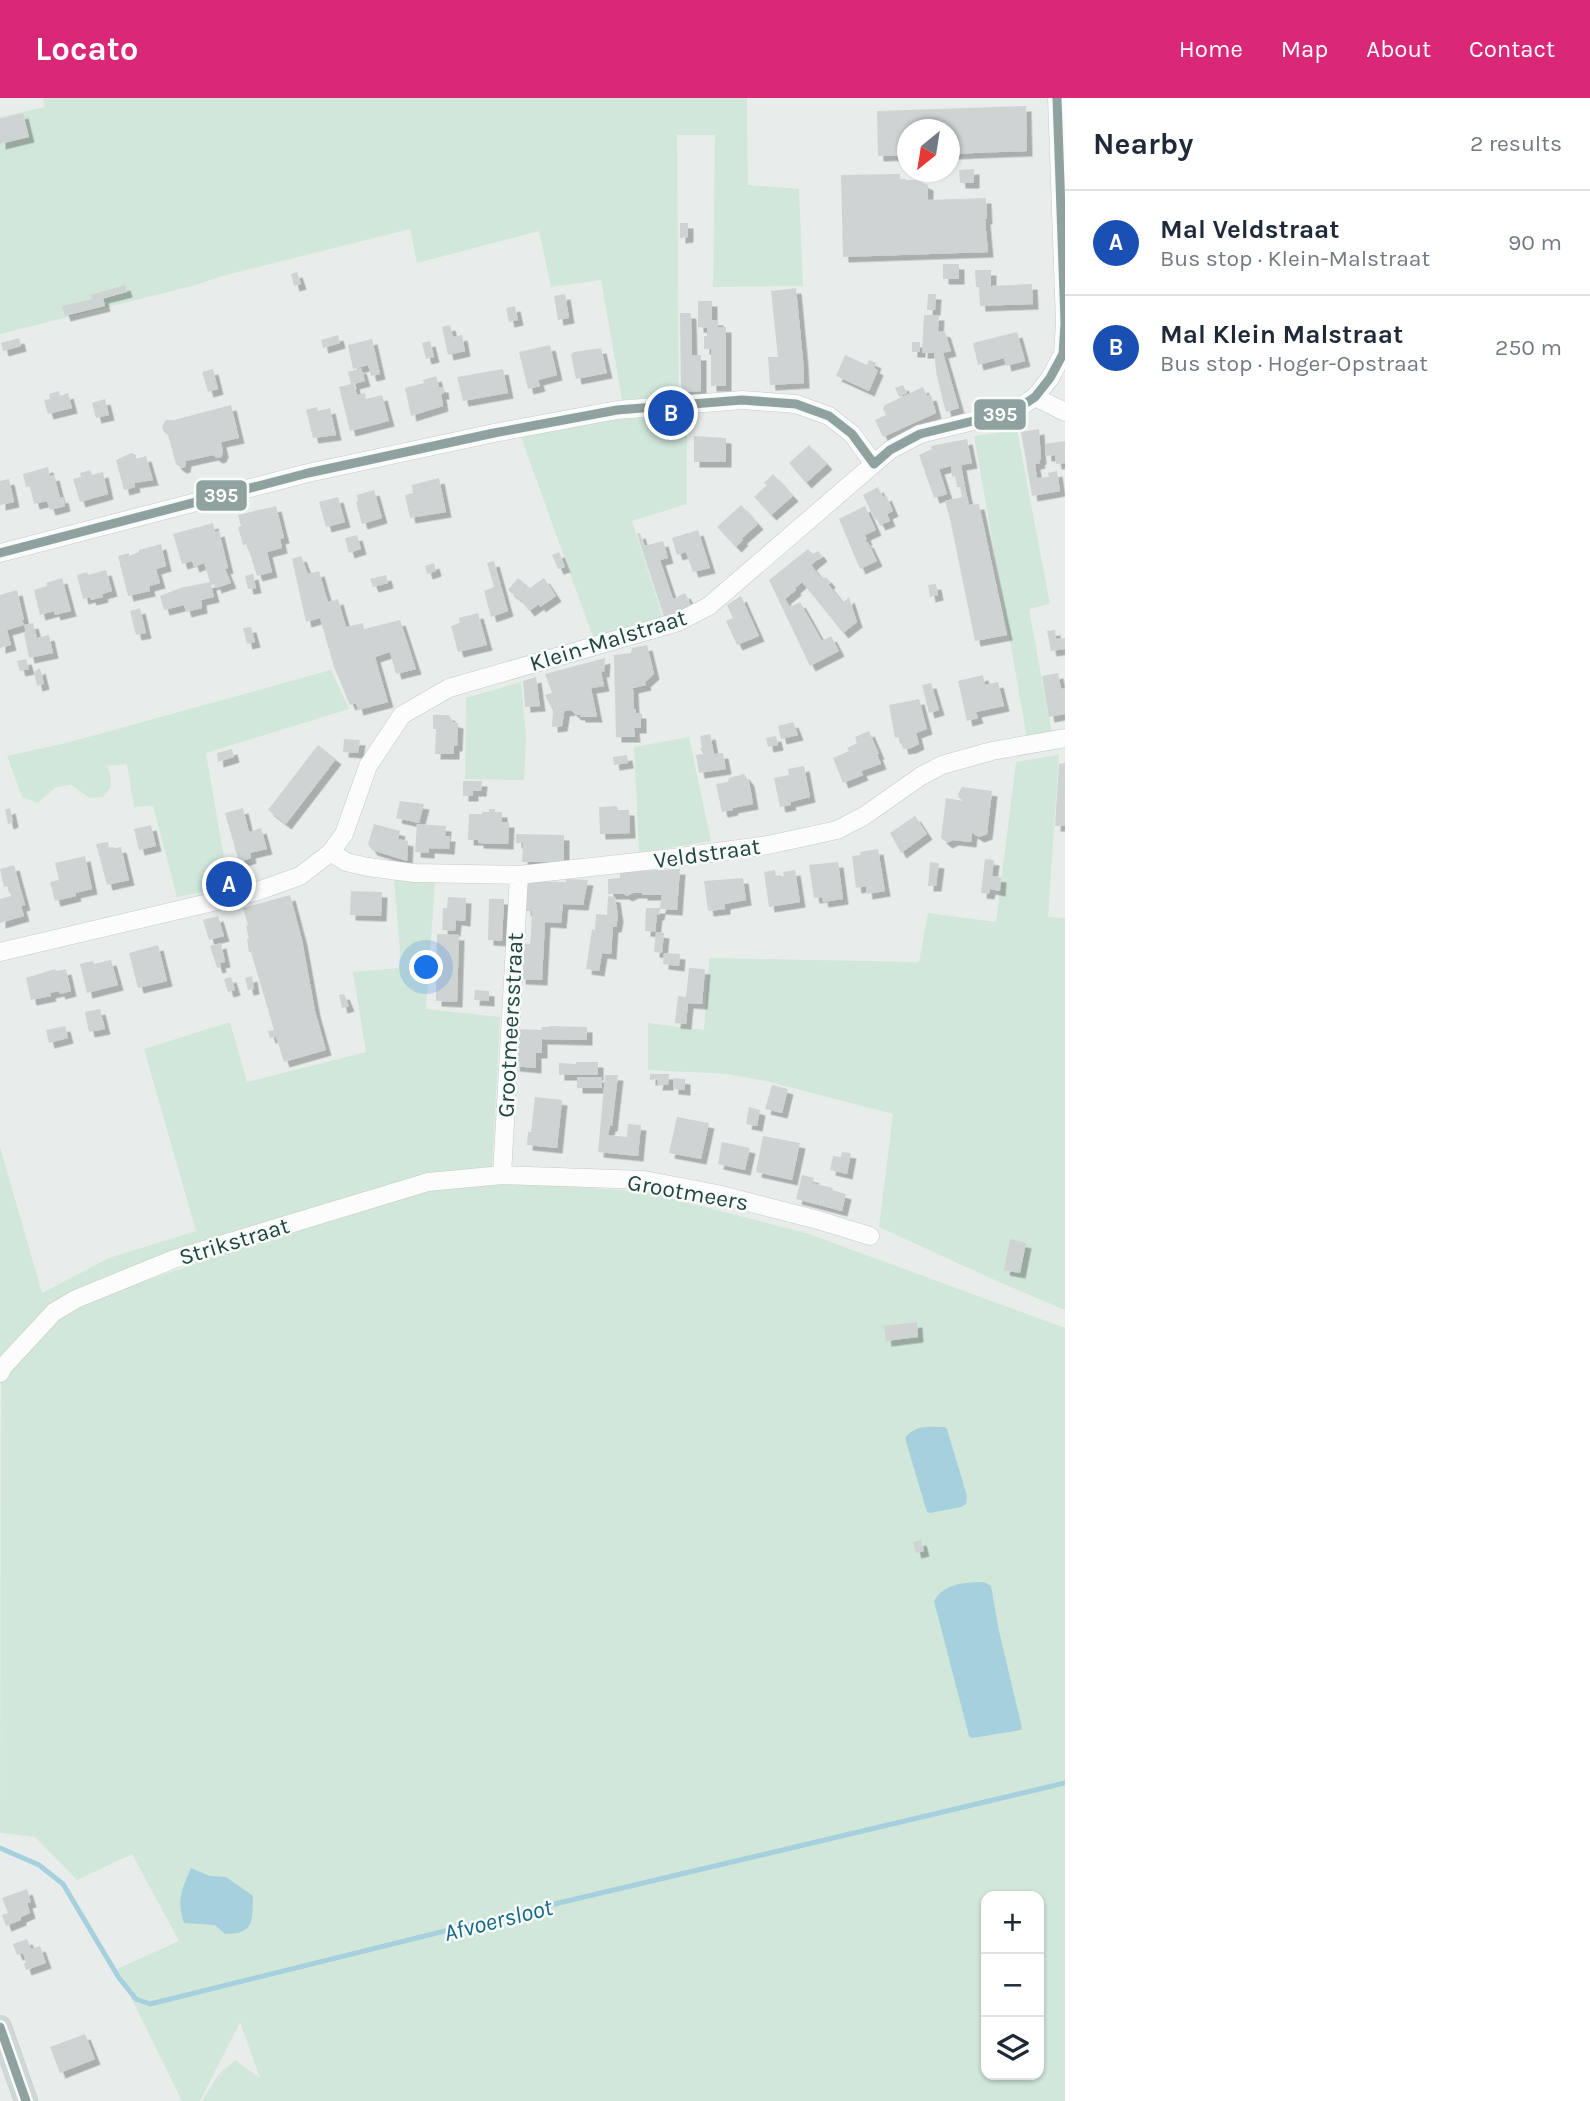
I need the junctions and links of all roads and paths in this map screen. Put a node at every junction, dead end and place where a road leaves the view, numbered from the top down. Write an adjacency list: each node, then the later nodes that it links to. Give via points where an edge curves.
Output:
1 (1057, 98): 2 (street, Klein-Malstraat, via 1063,354)
2 (1035, 397): 3 (street); 4 (street, Klein-Malstraat, via 1014,411 920,434)
3 (1065, 412)
4 (874, 464): 5 (street, via 852,434 829,416 796,404 742,400 617,410 308,473); 7 (street, Klein-Malstraat, via 709,606 678,622 449,688 402,715 368,766 344,834)
5 (0, 553)
6 (1065, 738): 8 (street, Veldstraat, via 942,765 837,830 768,845)
7 (331, 852): 8 (street, Veldstraat, via 346,863 414,873); 9 (street, Klein-Malstraat, via 300,876 255,892)
8 (519, 875): 10 (street, Grootmeersstraat)
9 (0, 952)
10 (502, 1175): 11 (street, Grootmeers, via 645,1180 717,1194); 12 (street, Strikstraat, via 429,1182 174,1259 54,1312)
11 (870, 1236)
12 (0, 1373)
13 (0, 2027): 14 (main road)
14 (26, 2101)

